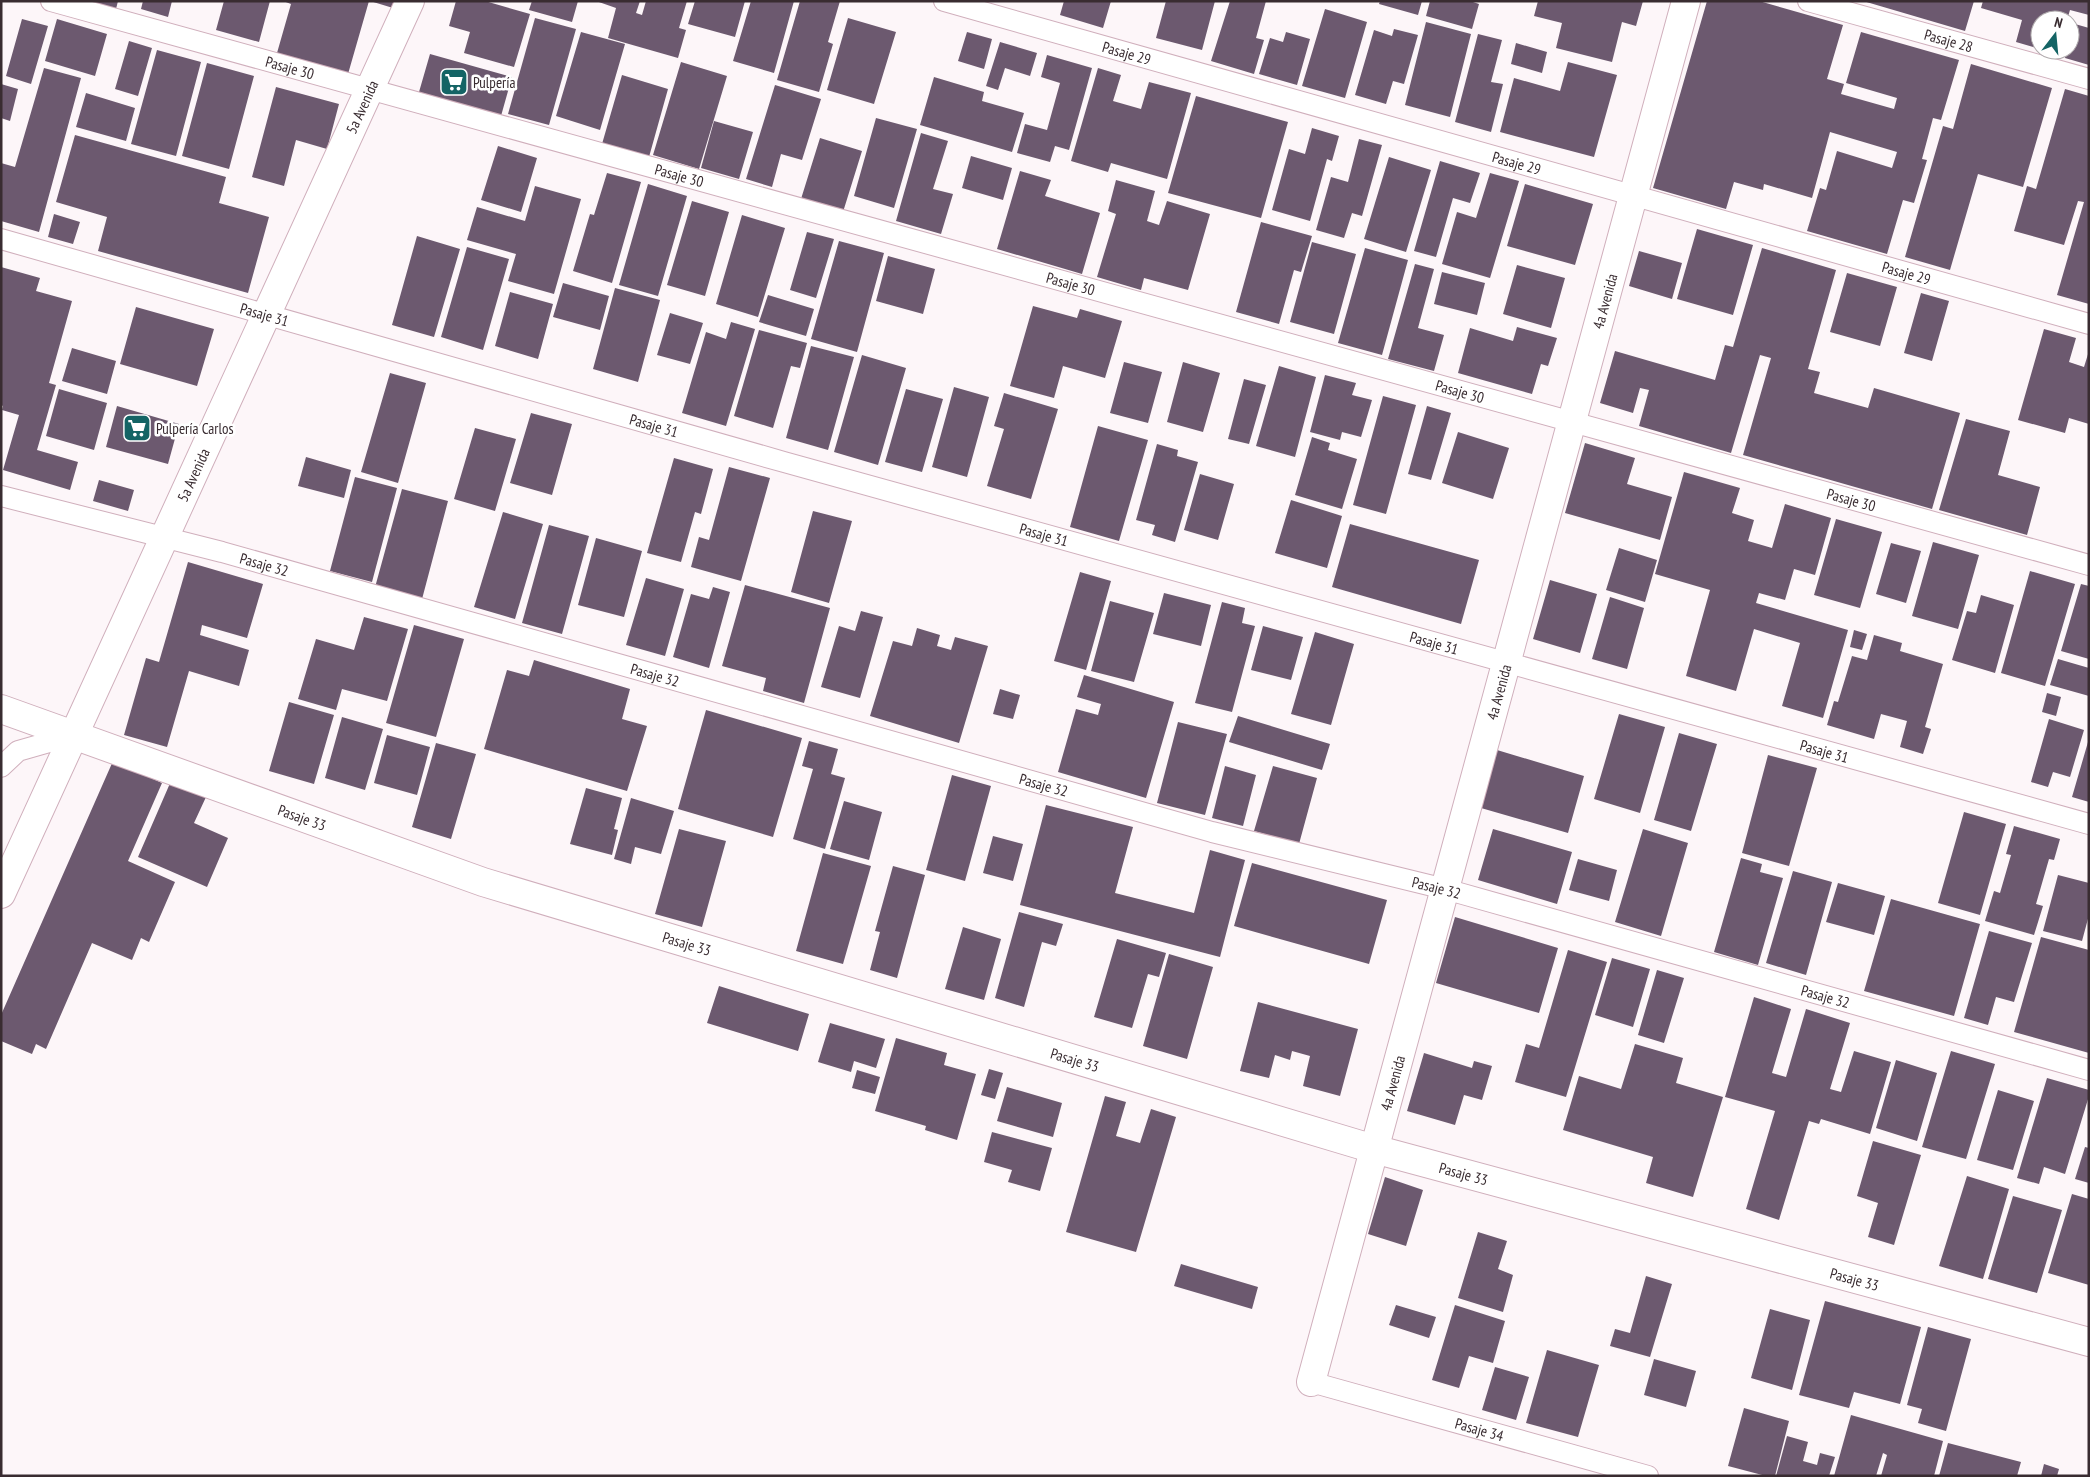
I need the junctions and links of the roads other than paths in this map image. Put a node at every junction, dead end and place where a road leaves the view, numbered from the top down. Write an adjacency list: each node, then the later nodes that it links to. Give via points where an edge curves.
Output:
1 (51, 1): 7 (lane, Pasaje 30)
2 (410, 1): 7 (street, 5a Avenida)
3 (944, 1): 8 (lane, Pasaje 29)
4 (1686, 1): 8 (street, 4a Avenida)
5 (1808, 1): 6 (lane, Pasaje 28)
6 (2089, 79)
7 (369, 90): 10 (street, 5a Avenida); 12 (lane, Pasaje 30)
8 (1633, 196): 11 (lane, Pasaje 29); 12 (street, 4a Avenida)
9 (1, 239): 10 (lane, Pasaje 31)
10 (266, 314): 14 (street, 5a Avenida); 16 (lane, Pasaje 31, via 784,462)
11 (2089, 324)
12 (1572, 421): 15 (lane, Pasaje 30); 16 (street, 4a Avenida)
13 (1, 496): 14 (lane, Pasaje 32)
14 (164, 539): 18 (street, 5a Avenida); 21 (lane, Pasaje 32, via 231,555 1212,832)
15 (2089, 565)
16 (1506, 662): 20 (lane, Pasaje 31); 21 (street, 4a Avenida)
17 (1, 709): 18 (street, Pasaje 33)
18 (74, 735): 19 (lane, via 18,751); 22 (street, 5a Avenida); 24 (street, Pasaje 33, via 484,882)
19 (1, 768)
20 (2089, 824)
21 (1445, 889): 23 (lane, Pasaje 32); 24 (street, 4a Avenida)
22 (1, 894)
23 (2089, 1070)
24 (1374, 1149): 25 (street, Pasaje 33); 26 (street, 4a Avenida)
25 (2089, 1342)
26 (1311, 1382): 27 (lane, Pasaje 34)
27 (1648, 1476)

